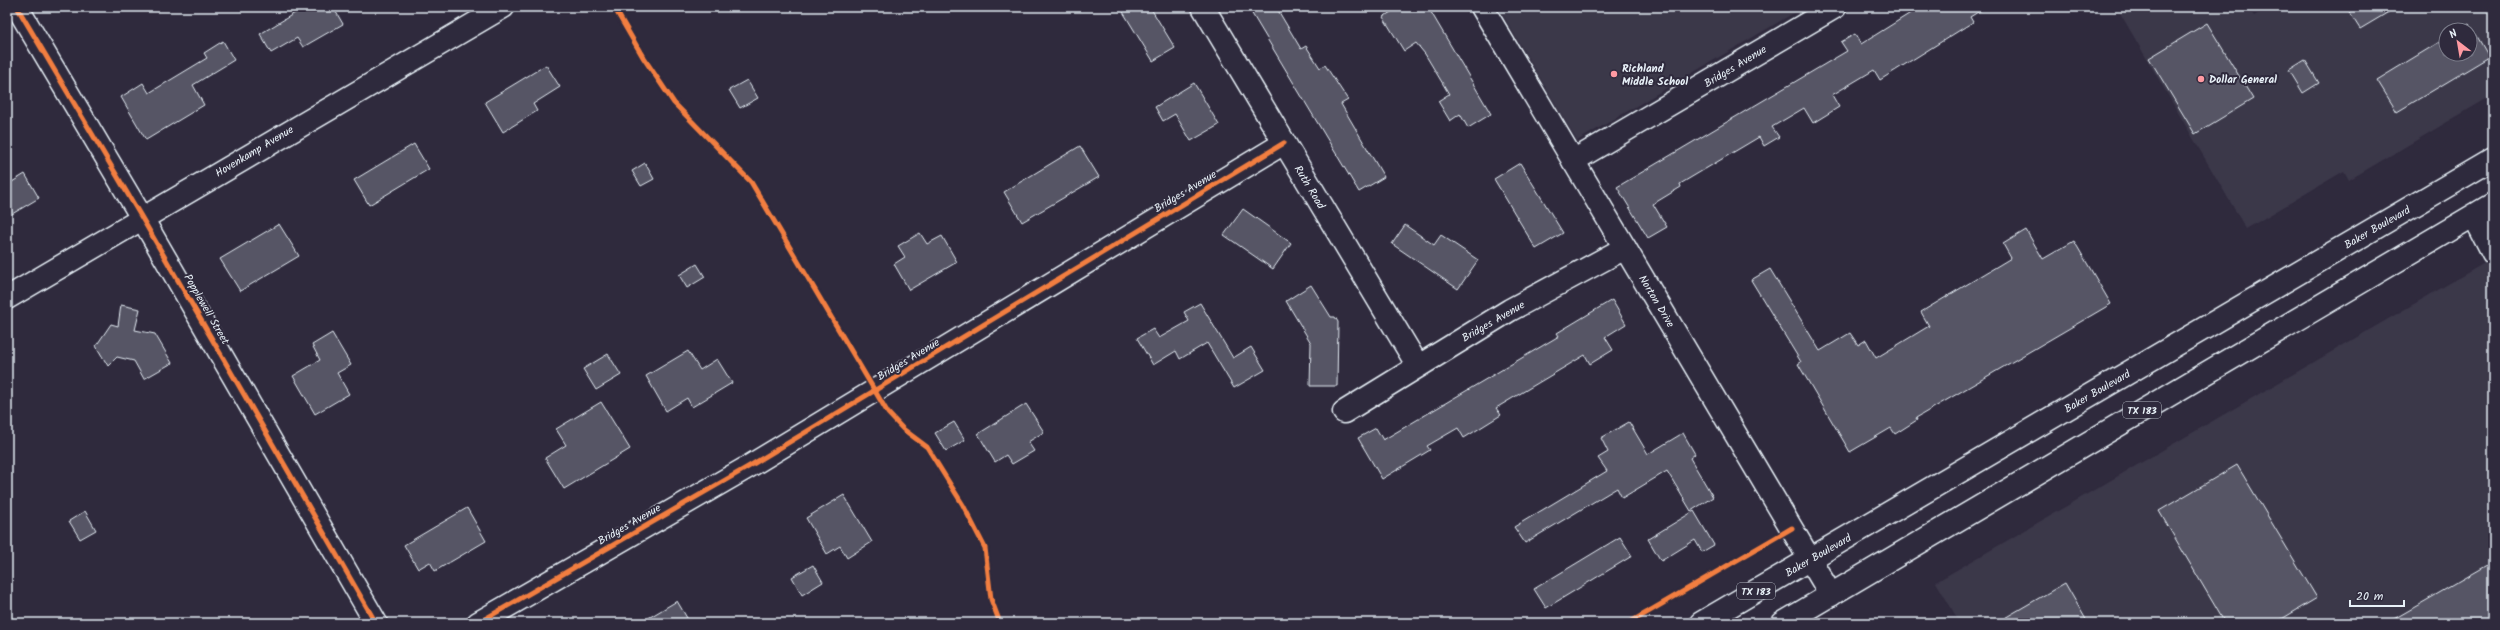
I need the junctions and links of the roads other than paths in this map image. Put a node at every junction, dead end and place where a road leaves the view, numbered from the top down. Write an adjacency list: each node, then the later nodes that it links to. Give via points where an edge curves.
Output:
1 (17, 7): 11 (street, Popplewell Street)
2 (503, 7): 11 (street, Hovenkamp Avenue)
3 (1204, 7): 6 (street, Ruth Road)
4 (1482, 7): 8 (street, Norton Drive)
5 (1835, 7): 8 (street, Bridges Avenue)
6 (1284, 143): 15 (street, Ruth Road); 20 (street, Bridges Avenue, via 748,467)
7 (2493, 159): 17 (street, Baker Boulevard / TX 183)
8 (1573, 161): 12 (street, Norton Drive)
9 (2493, 204): 10 (street, TX 183)
10 (2474, 216): 13 (street); 18 (street, TX 183)
11 (142, 218): 14 (street, Hovenkamp Avenue); 19 (street, Popplewell Street)
12 (1625, 248): 15 (street, Bridges Avenue, via 1510,310); 17 (street, Norton Drive)
13 (2493, 253)
14 (7, 298)
15 (1418, 366): 16 (street, Bridges Avenue)
16 (1344, 412)
17 (1811, 559): 18 (street, Norton Drive); 21 (street, Baker Boulevard / TX 183)
18 (1831, 595): 22 (street, TX 183)
19 (376, 623)
20 (478, 623)
21 (1701, 623)
22 (1783, 623)

